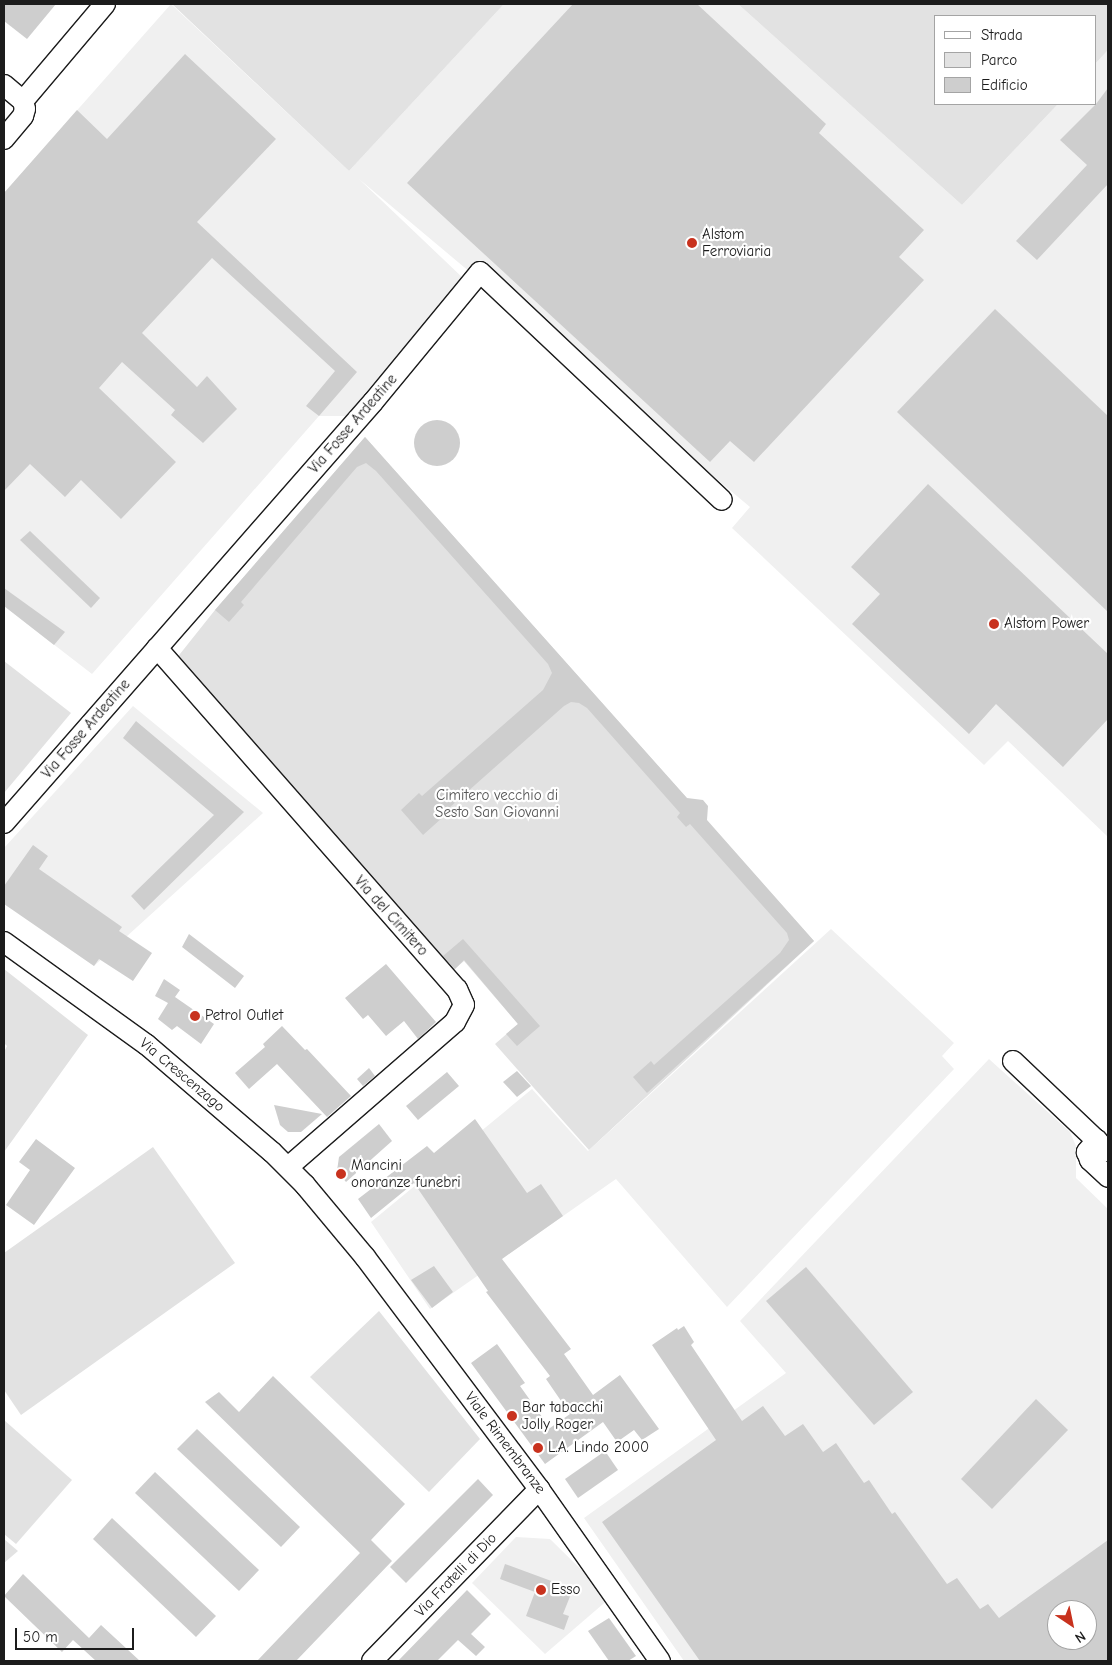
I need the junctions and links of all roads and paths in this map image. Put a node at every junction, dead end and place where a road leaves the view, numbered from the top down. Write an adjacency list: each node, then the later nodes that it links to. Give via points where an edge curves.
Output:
1 (105, 4): 3 (street)
2 (4, 85): 3 (street)
3 (23, 101): 4 (street, via 25,112)
4 (4, 139)
5 (722, 500): 6 (street, Via Fosse Ardeatine, via 480,272 354,424)
6 (156, 648): 7 (street, Via Fosse Ardeatine); 11 (street, Via del Cimitero, via 457,989 464,1005 456,1022)
7 (4, 823)
8 (4, 942): 11 (street, Via Crescenzago, via 147,1045)
9 (1013, 1061): 10 (street)
10 (1103, 1146): 12 (street, via 1087,1152 1090,1160)
11 (288, 1166): 13 (street, Via Crescenzago)
12 (1108, 1177)
13 (343, 1229): 14 (street, Viale Rimembranze)
14 (539, 1488): 15 (street, Via Fratelli di Dio); 16 (street, Viale Rimembranze)
15 (372, 1661)
16 (660, 1661)

